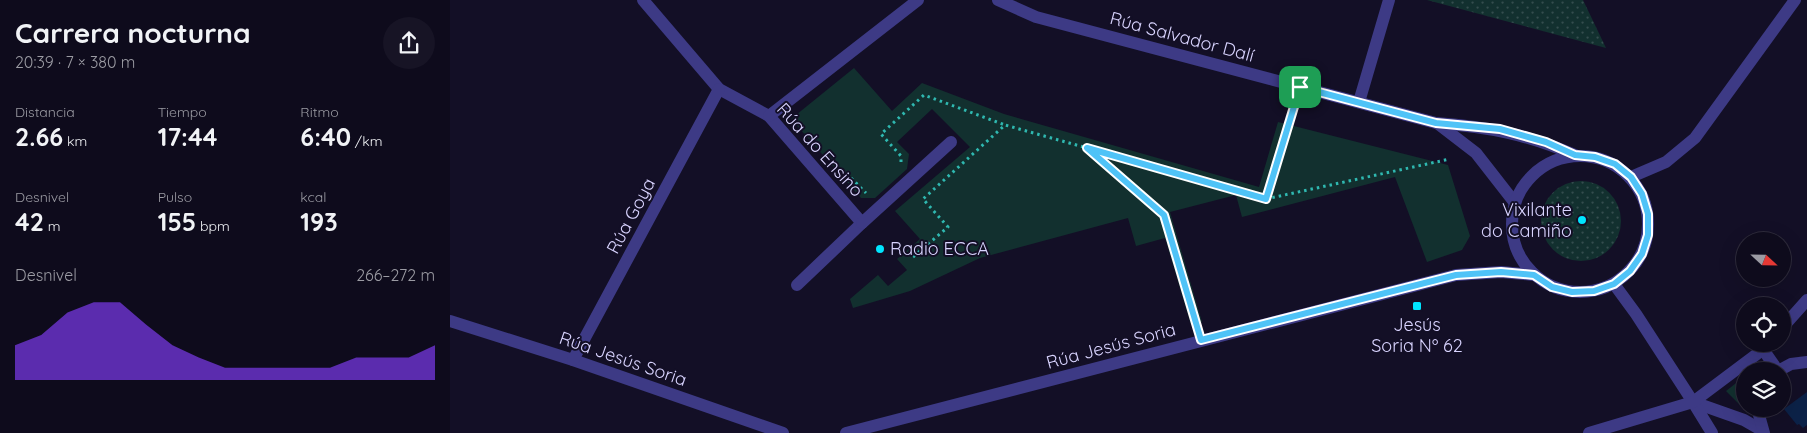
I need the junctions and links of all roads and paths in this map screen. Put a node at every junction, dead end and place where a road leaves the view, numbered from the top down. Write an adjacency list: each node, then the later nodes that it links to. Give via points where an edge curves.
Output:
1 (643, 0): 7 (street, Rúa do Ensino)
2 (918, 0): 9 (street)
3 (998, 0): 6 (street, Rúa Salvador Dalí, via 1036,17)
4 (1389, 0): 8 (street)
5 (1795, 0): 18 (street, via 1695,138 1666,162)
6 (1300, 87): 8 (street, Rúa Salvador Dalí); 20 (path)
7 (719, 89): 9 (street, Rúa do Ensino); 32 (street, Rúa Goya)
8 (1360, 102): 10 (street, Rúa Salvador Dalí)
9 (769, 116): 22 (street, Rúa do Ensino)
10 (1436, 123): 14 (street, Rúa Salvador Dalí, via 1500,129 1546,142); 21 (street, Rúa Salvador Dalí, via 1476,153)
11 (1005, 125): 13 (path); 16 (path, via 924,95 881,134 901,156); 23 (path, via 923,199 948,227)
12 (951, 142): 22 (street, Rúa do Ensino)
13 (1087, 148): 20 (path); 30 (path, via 1164,215)
14 (1575, 155): 18 (street, via 1615,164); 21 (street, via 1554,160 1536,171 1527,180)
15 (1450, 160): 20 (path)
16 (900, 166)
17 (844, 170): 19 (path, via 864,192)
18 (1631, 177): 25 (street, via 1642,194 1648,235 1634,266)
19 (873, 193)
20 (1266, 199)
21 (1515, 203): 24 (street, via 1511,222 1513,241)
22 (862, 223): 26 (street, Rúa do Ensino)
23 (913, 257)
24 (1534, 275): 25 (street, via 1552,287 1572,292 1594,291); 30 (street, Rúa Jesús Soria, via 1501,272 1456,275)
25 (1614, 284): 35 (street)
26 (797, 285)
27 (1807, 300): 28 (street)
28 (1791, 318)
29 (450, 322): 32 (street, Rúa Jesús Soria)
30 (1201, 340): 39 (street, Rúa Jesús Soria)
31 (1756, 352): 35 (street)
32 (573, 360): 38 (street, Rúa Jesús Soria)
33 (1806, 361): 34 (street)
34 (1791, 364)
35 (1693, 402): 37 (street, via 1744,420); 40 (street); 41 (street)
36 (1761, 417): 37 (street)
37 (1764, 432)
38 (783, 433)
39 (846, 433)
40 (1589, 433)
41 (1712, 433)

